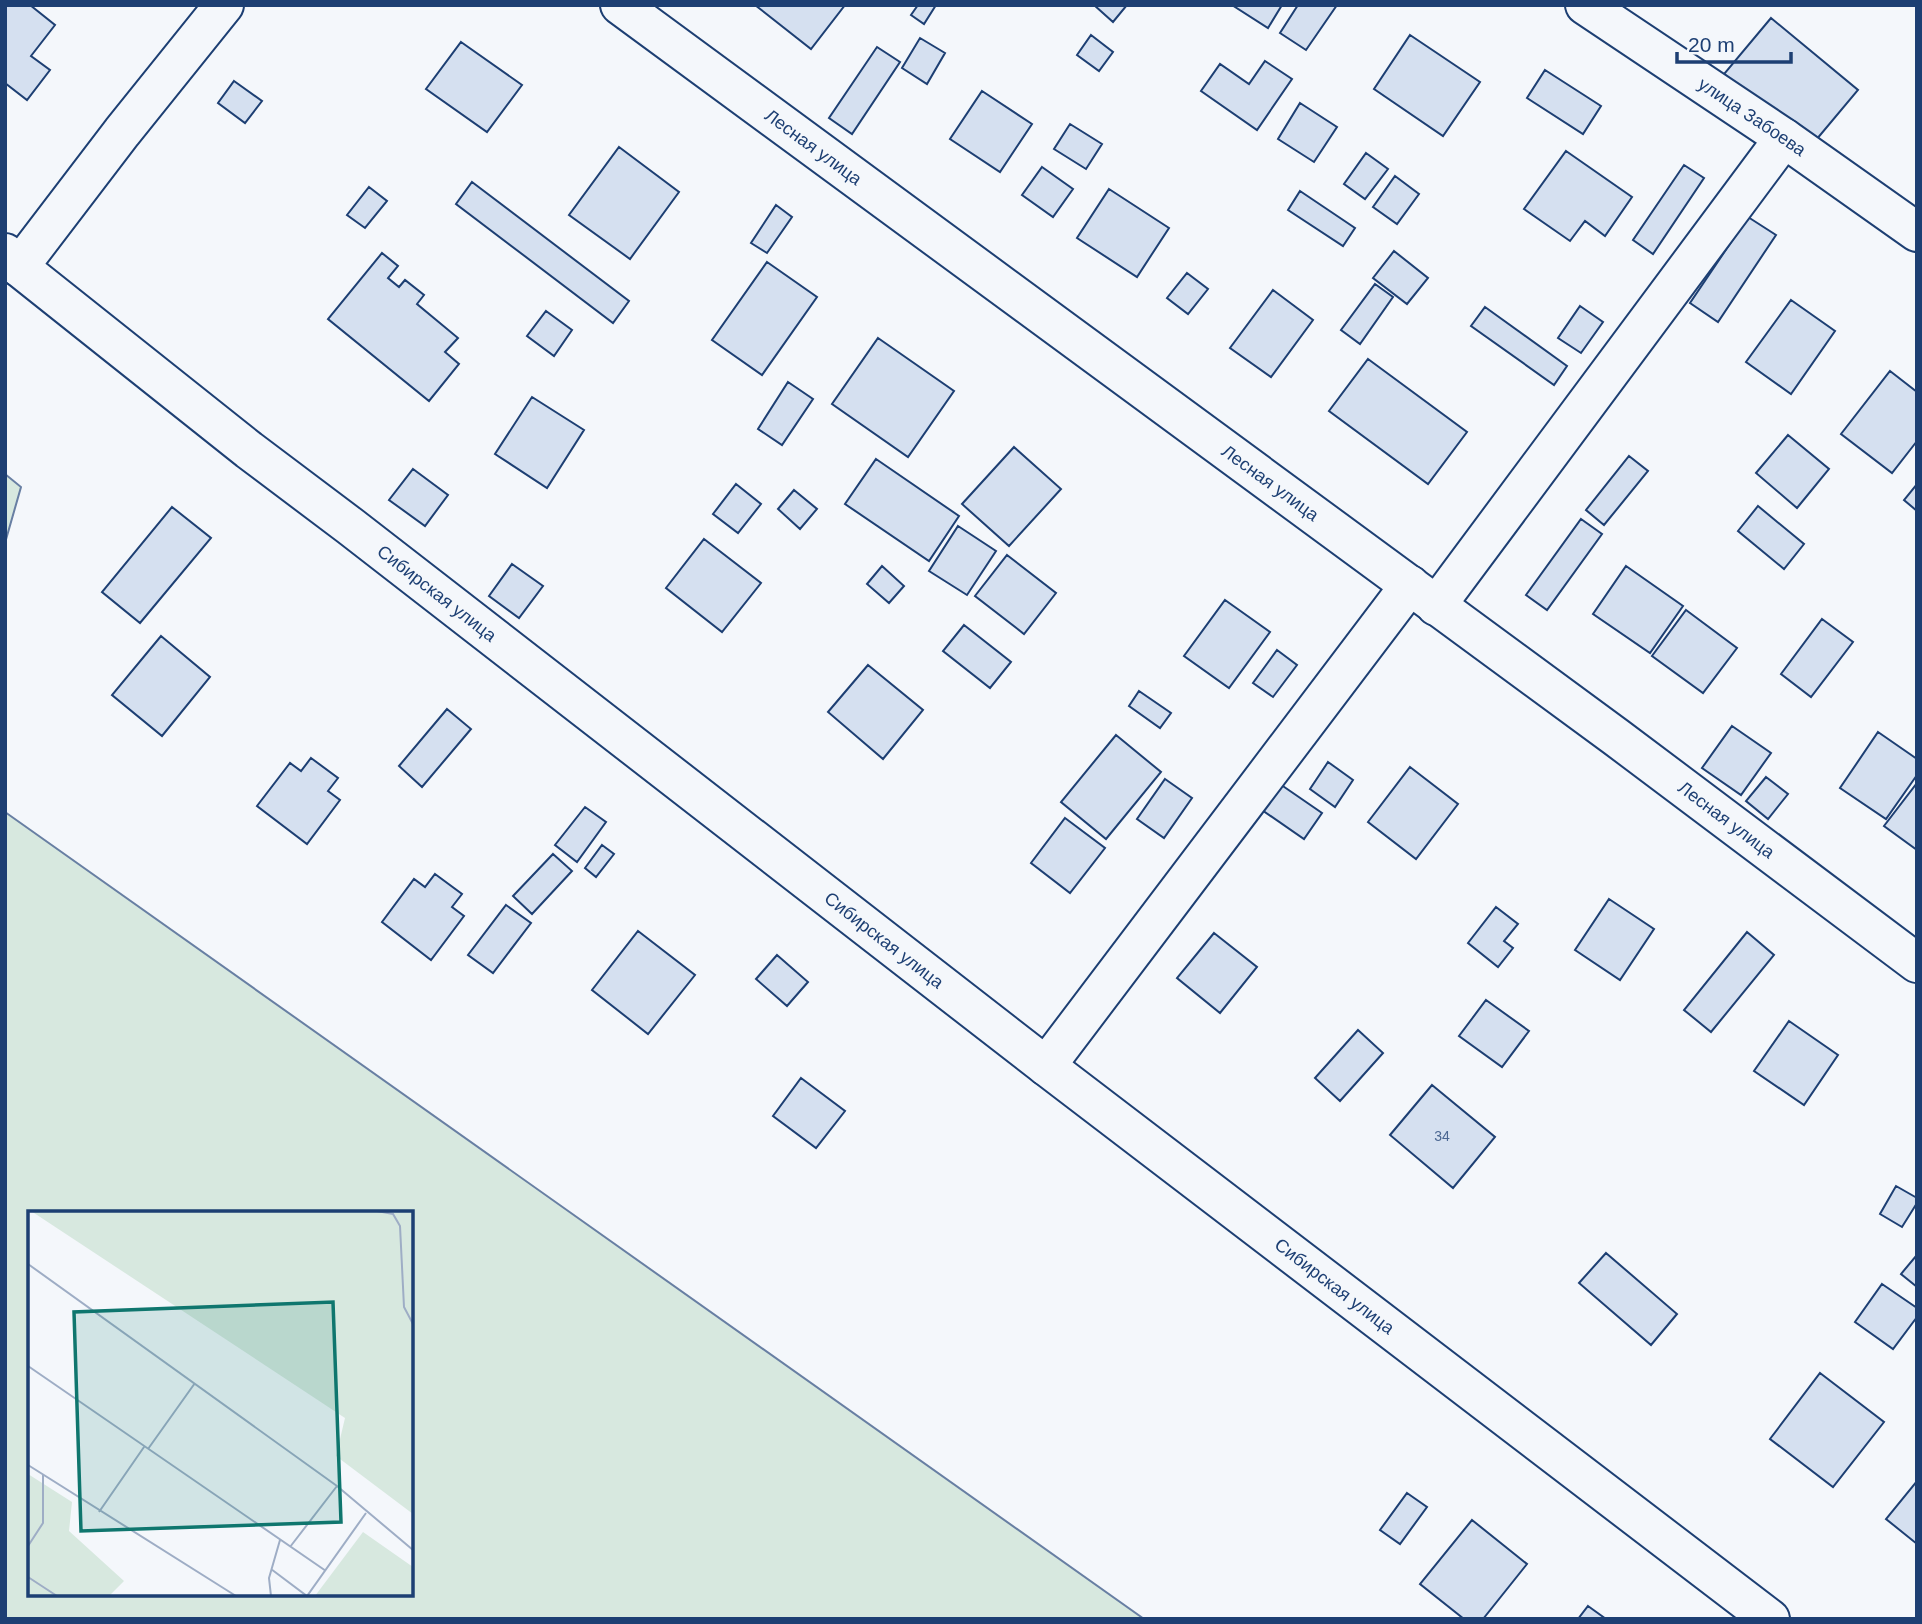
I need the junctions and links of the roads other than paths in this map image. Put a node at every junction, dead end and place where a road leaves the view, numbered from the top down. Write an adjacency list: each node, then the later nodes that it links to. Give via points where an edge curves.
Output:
1 (224, 5): 6 (street)
2 (620, 5): 7 (street, Лесная улица)
3 (1585, 5): 4 (street, улица Забоева)
4 (1784, 138): 5 (street, улица Забоева); 7 (street)
5 (1917, 232)
6 (12, 260): 9 (street, Сибирская улица, via 249,450)
7 (1423, 596): 8 (street, Лесная улица); 9 (street)
8 (1917, 963)
9 (1046, 1066): 10 (street, Сибирская улица)
10 (1770, 1619)

